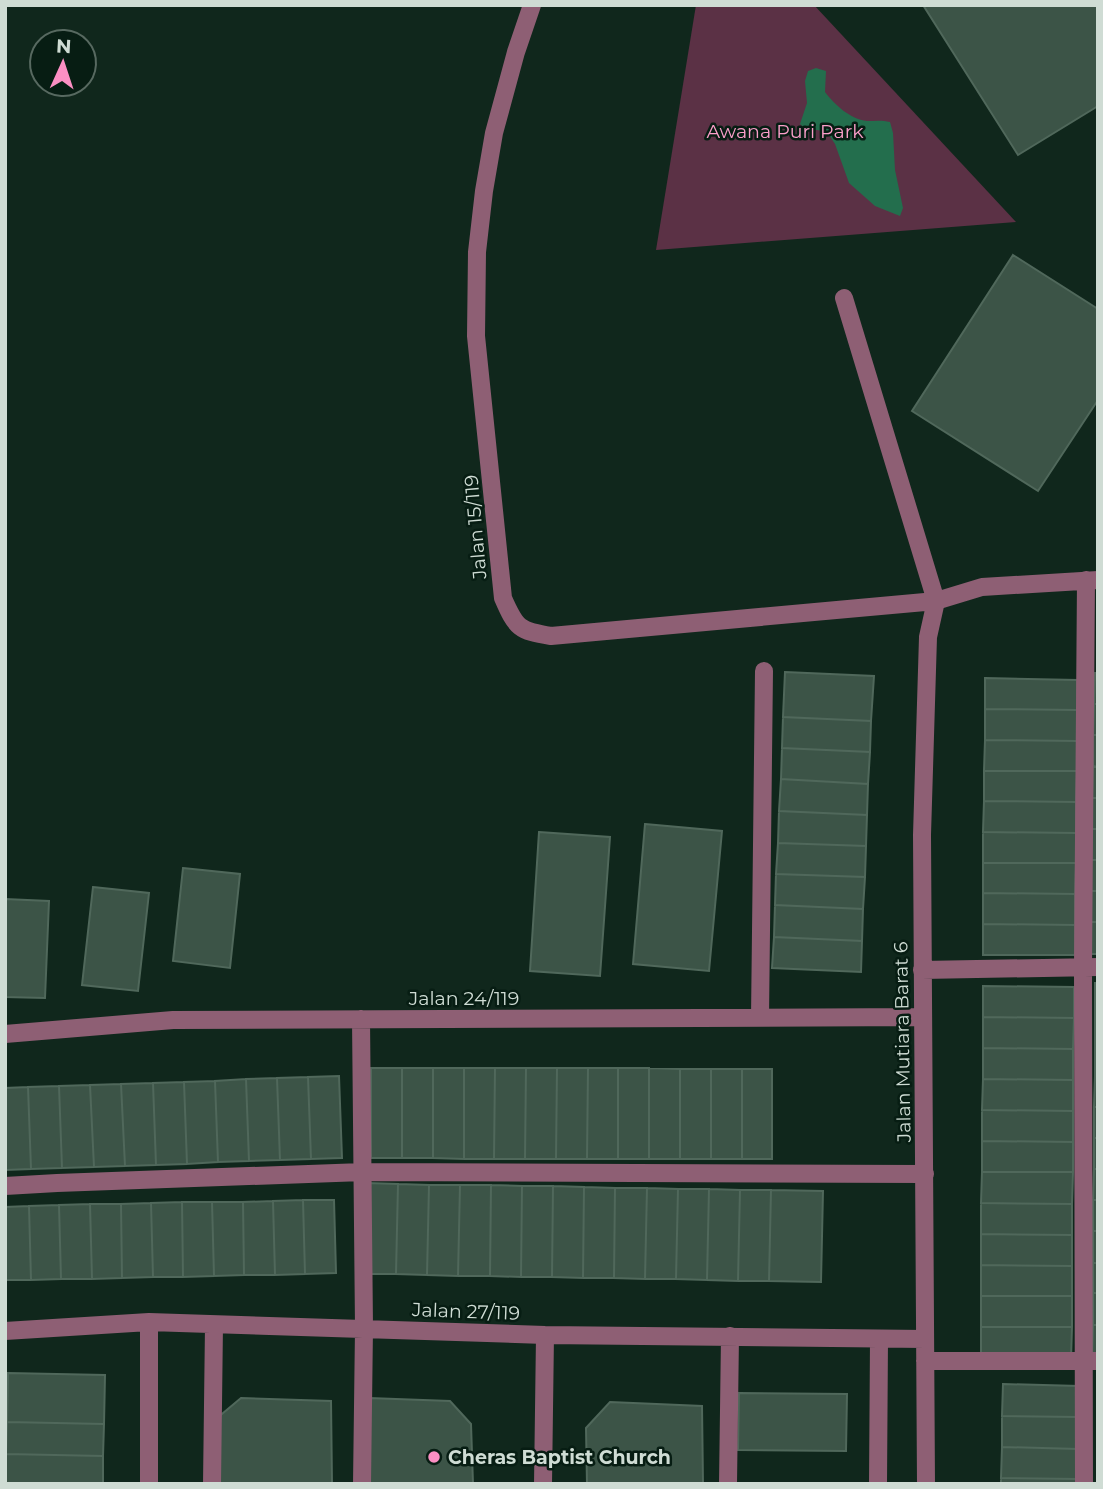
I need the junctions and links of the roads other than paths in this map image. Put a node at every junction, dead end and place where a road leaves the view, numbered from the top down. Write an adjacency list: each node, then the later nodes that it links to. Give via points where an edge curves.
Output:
1 (532, 5): 4 (street, Jalan 15/119, via 494,134 477,252 476,336 503,598 513,620 528,632 551,636)
2 (844, 298): 4 (street)
3 (1092, 580): 4 (street, Jalan 15/119, via 982,587); 6 (street)
4 (936, 601): 7 (street, Jalan Mutiara Barat 6, via 928,637)
5 (764, 671): 9 (street)
6 (1090, 967): 7 (street); 24 (street)
7 (922, 970): 8 (street, Jalan Mutiara Barat 6)
8 (923, 1017): 9 (street, Jalan 24/119); 13 (street, Jalan Mutiara Barat 6)
9 (760, 1018): 10 (street, Jalan 24/119)
10 (361, 1019): 11 (street, Jalan 24/119, via 173,1020); 12 (street)
11 (5, 1034)
12 (363, 1172): 13 (street); 14 (street); 17 (street)
13 (925, 1174): 22 (street, Jalan Mutiara Barat 6)
14 (5, 1186)
15 (149, 1322): 16 (street, Jalan 27/119); 18 (street, Jalan 27/119); 25 (street)
16 (214, 1325): 17 (street, Jalan 27/119); 26 (street)
17 (365, 1328): 19 (street, Jalan 27/119); 27 (street)
18 (5, 1331)
19 (545, 1335): 20 (street, Jalan 27/119); 28 (street)
20 (730, 1336): 21 (street, Jalan 27/119); 29 (street)
21 (879, 1339): 22 (street, Jalan 27/119); 30 (street)
22 (925, 1339): 23 (street, Jalan Mutiara Barat 6)
23 (925, 1361): 24 (street); 31 (street, Jalan Mutiara Barat 6)
24 (1091, 1361): 32 (street)
25 (149, 1484)
26 (212, 1484)
27 (362, 1484)
28 (544, 1484)
29 (729, 1484)
30 (878, 1484)
31 (926, 1484)
32 (1084, 1484)

